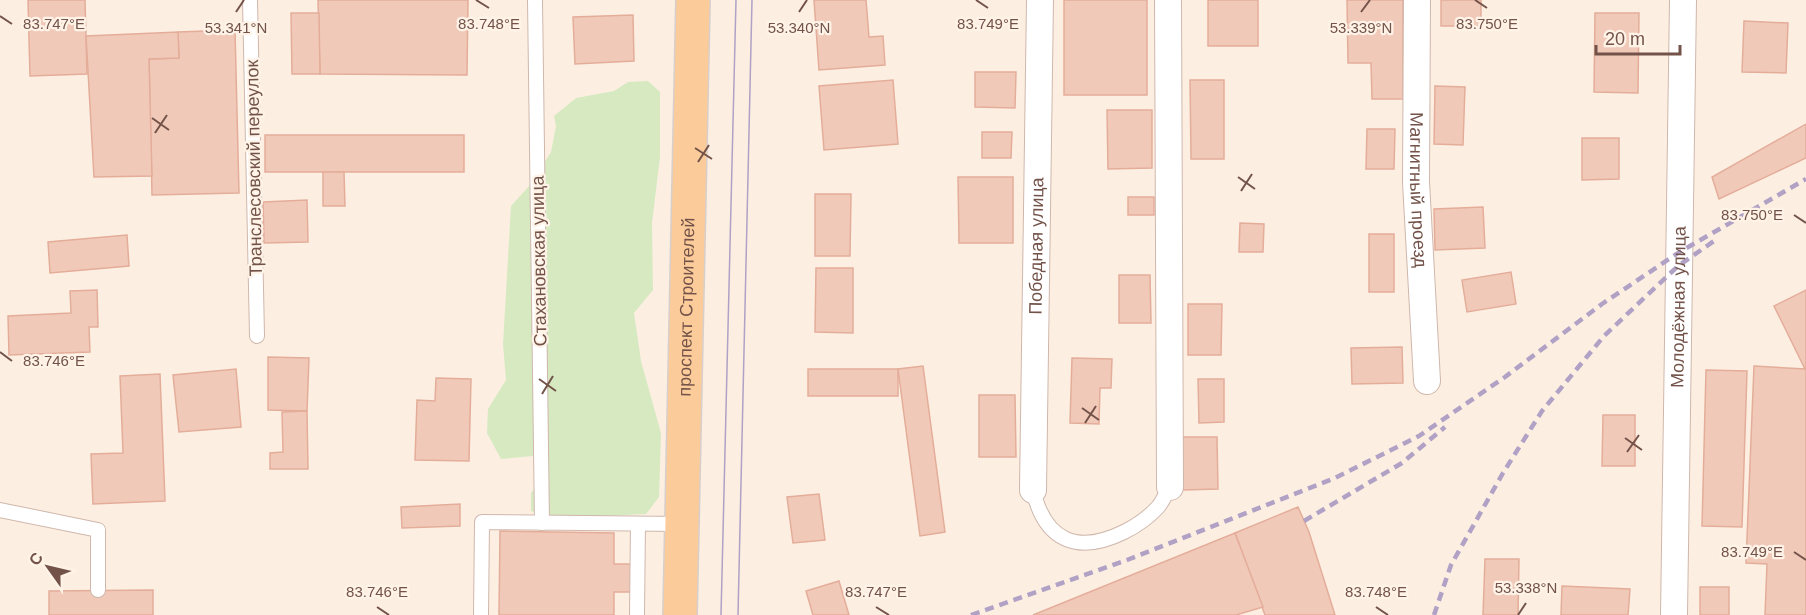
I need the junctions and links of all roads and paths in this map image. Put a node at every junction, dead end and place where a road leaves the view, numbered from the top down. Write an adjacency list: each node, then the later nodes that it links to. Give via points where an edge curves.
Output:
1 (250, 0): 8 (lane, Транслесовский переулок)
2 (535, 0): 13 (lane, Стахановская улица)
3 (693, 0): 15 (main road, проспект Строителей)
4 (1040, 0): 11 (street, Победная улица)
5 (1168, 0): 10 (street)
6 (1417, 0): 9 (street, Магнитный проезд, via 1416,182)
7 (1683, 0): 20 (street, Молодёжная улица)
8 (257, 336)
9 (1427, 381)
10 (1170, 487): 11 (lane, via 1158,506 1136,526 1107,540 1080,543 1063,538 1048,526 1037,509)
11 (1033, 490)
12 (0, 510): 16 (lane, via 98,530)
13 (542, 523): 14 (lane); 17 (lane, via 482,522)
14 (638, 524): 15 (lane); 18 (lane)
15 (682, 524): 19 (main road, проспект Строителей)
16 (98, 590)
17 (481, 615)
18 (637, 615)
19 (680, 615)
20 (1674, 615)

